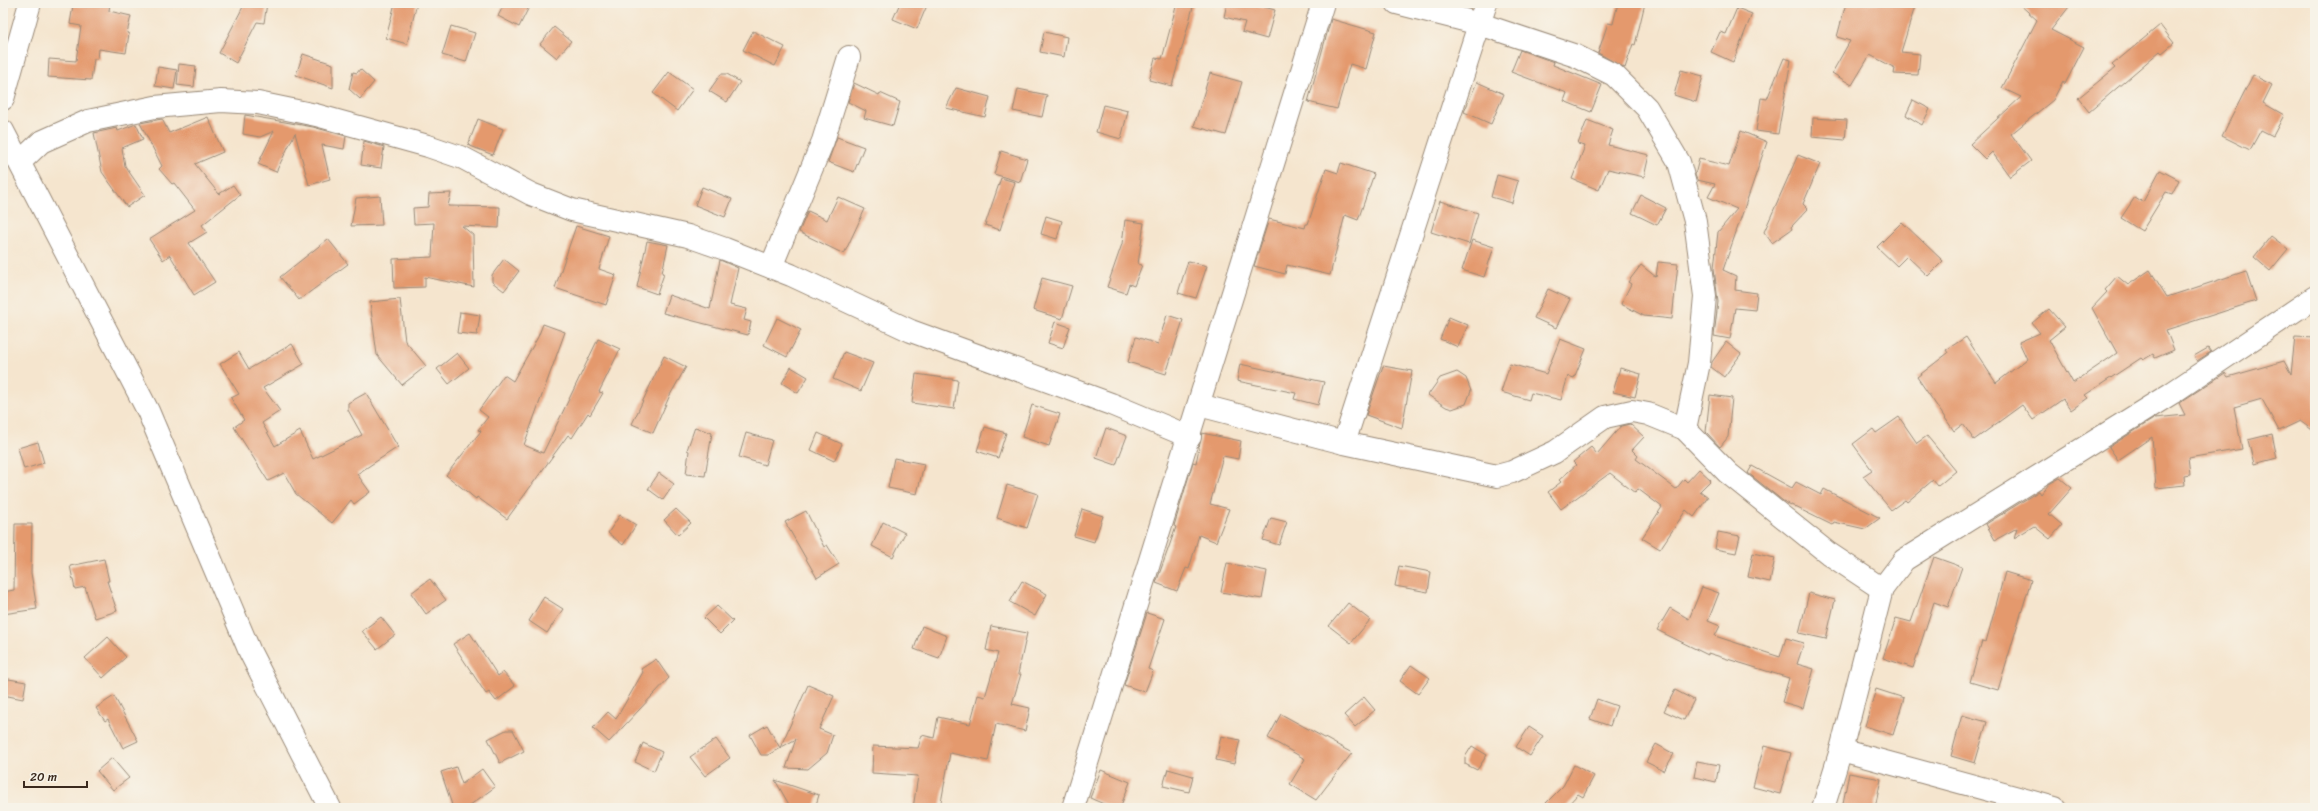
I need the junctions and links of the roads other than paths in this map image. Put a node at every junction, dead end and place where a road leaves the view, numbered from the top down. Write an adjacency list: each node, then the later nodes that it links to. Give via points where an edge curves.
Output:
1 (30, 3): 7 (street)
2 (1322, 3): 12 (street)
3 (1397, 3): 5 (street)
4 (1486, 3): 5 (street)
5 (1480, 24): 13 (street, via 1576,56 1614,75 1647,108 1678,162 1695,221 1705,296 1699,363); 15 (street)
6 (849, 57): 10 (street, via 823,141)
7 (3, 99)
8 (3, 131): 9 (street)
9 (20, 162): 10 (street, via 41,142 88,121 162,106 221,101 268,104 316,114 428,146 463,158 531,194 572,210 688,236); 18 (street, via 148,412 250,652)
10 (771, 267): 14 (street, via 911,331 1111,404)
11 (2315, 297): 16 (street, via 2172,393 1904,560)
12 (1199, 405): 14 (street); 15 (street)
13 (1685, 429): 15 (street, via 1648,414 1632,411 1605,417 1555,452 1512,472 1497,476); 16 (street, via 1728,472 1828,553)
14 (1190, 437): 19 (street)
15 (1344, 443)
16 (1882, 588): 17 (street)
17 (1841, 750): 20 (street); 21 (street)
18 (330, 808)
19 (1073, 808)
20 (1823, 808)
21 (2055, 808)

